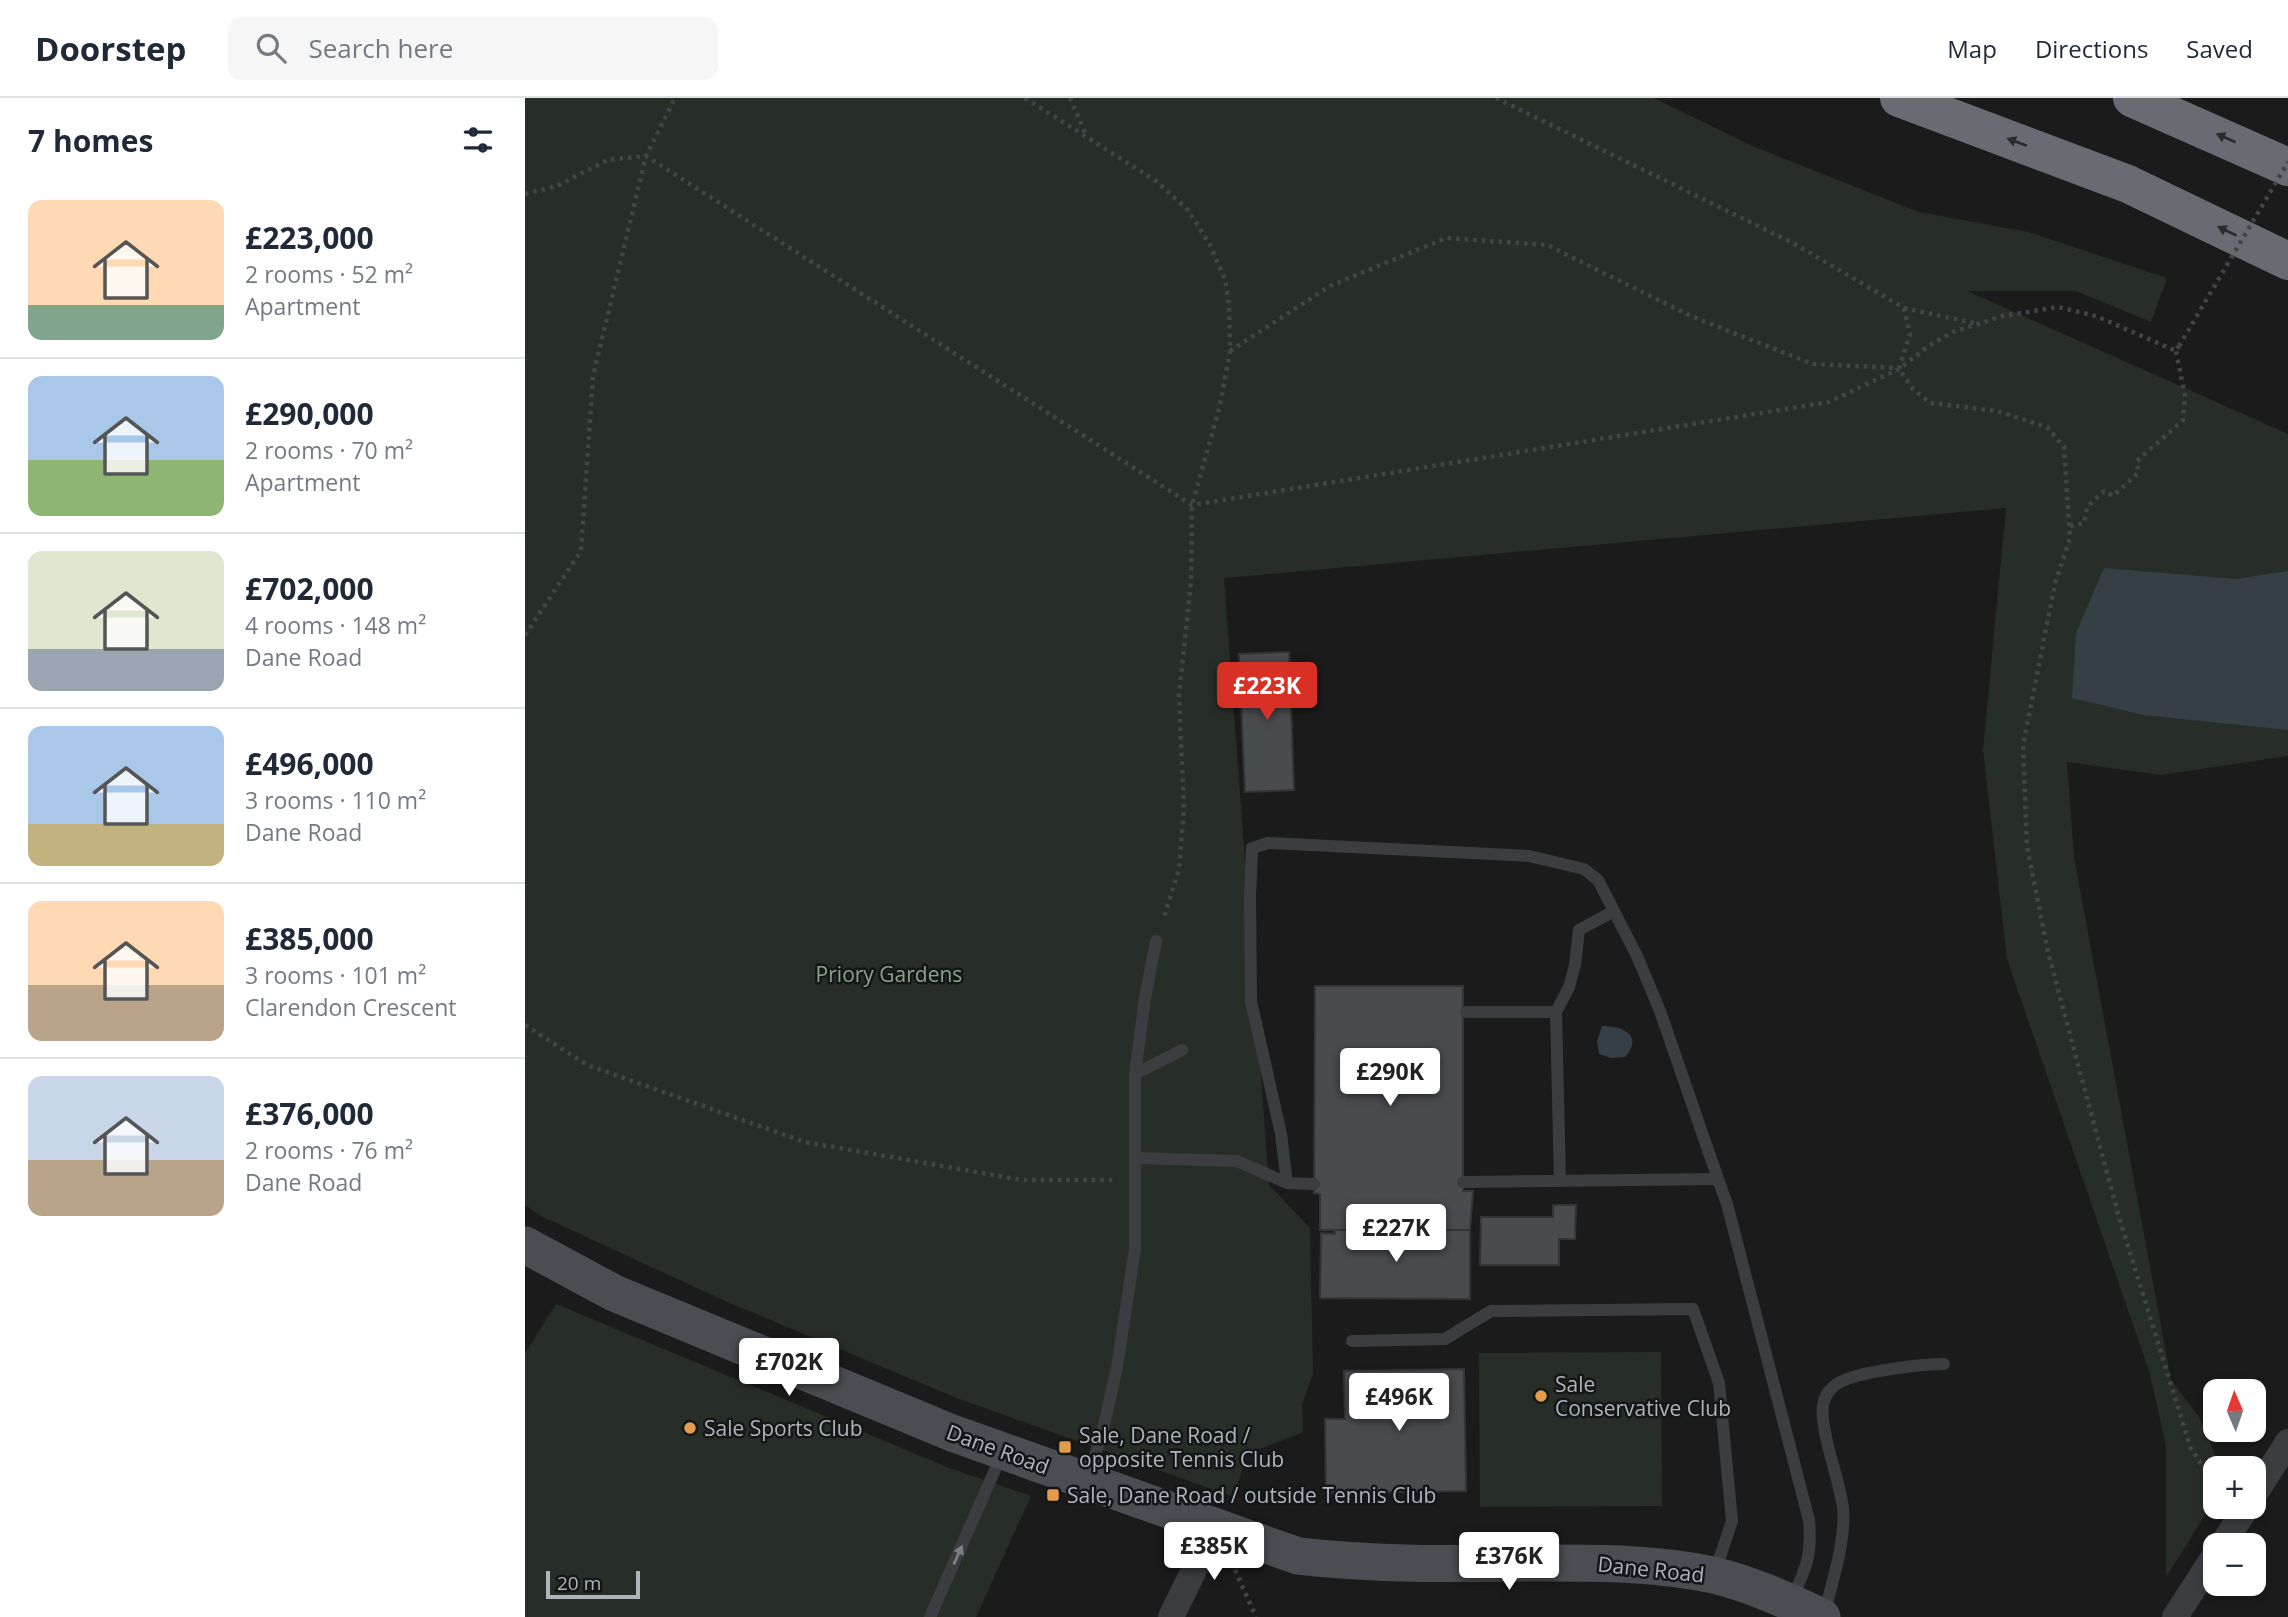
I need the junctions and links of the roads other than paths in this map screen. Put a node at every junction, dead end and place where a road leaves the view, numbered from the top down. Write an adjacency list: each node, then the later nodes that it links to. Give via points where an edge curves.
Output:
1 (1899, 98): 4 (highway, one-way to 1, via 2128,184)
2 (2132, 98): 3 (highway, one-way to 2)
3 (2288, 164)
4 (2288, 261)
5 (1614, 911): 8 (lane, via 1579,930 1569,987); 12 (lane, via 1660,1012); 15 (lane, via 1598,880 1584,869 1529,856 1268,843 1252,848 1251,1001 1281,1134)
6 (1156, 941): 10 (lane)
7 (1467, 1012): 8 (lane)
8 (1556, 1013): 13 (lane)
9 (1182, 1050): 10 (lane)
10 (1135, 1074): 11 (lane)
11 (1135, 1158): 15 (lane, via 1237,1161); 23 (lane, via 1135,1249 1119,1354)
12 (1718, 1179): 13 (lane); 27 (lane, via 1809,1520 1811,1547 1805,1573)
13 (1560, 1181): 14 (lane)
14 (1463, 1182)
15 (1287, 1183): 16 (lane)
16 (1314, 1184)
17 (525, 1245): 21 (main road, Dane Road, via 626,1298)
18 (1352, 1341): 26 (lane, via 1445,1339 1491,1311 1693,1309 1719,1383 1732,1521)
19 (1944, 1364): 30 (lane, via 1849,1377 1832,1387 1824,1401 1822,1417 1843,1508 1843,1530)
20 (2288, 1441): 22 (street)
21 (1003, 1452): 23 (main road, Dane Road); 28 (lane, one-way to 21)
22 (2266, 1477)
23 (1087, 1482): 24 (main road, Dane Road)
24 (1215, 1527): 26 (main road, Dane Road, via 1297,1556 1355,1563 1600,1563); 29 (street)
25 (2203, 1574): 31 (street)
26 (1714, 1576): 27 (main road, Dane Road)
27 (1790, 1602): 30 (main road, Dane Road)
28 (930, 1617)
29 (1171, 1617)
30 (1823, 1617)
31 (2175, 1617)

